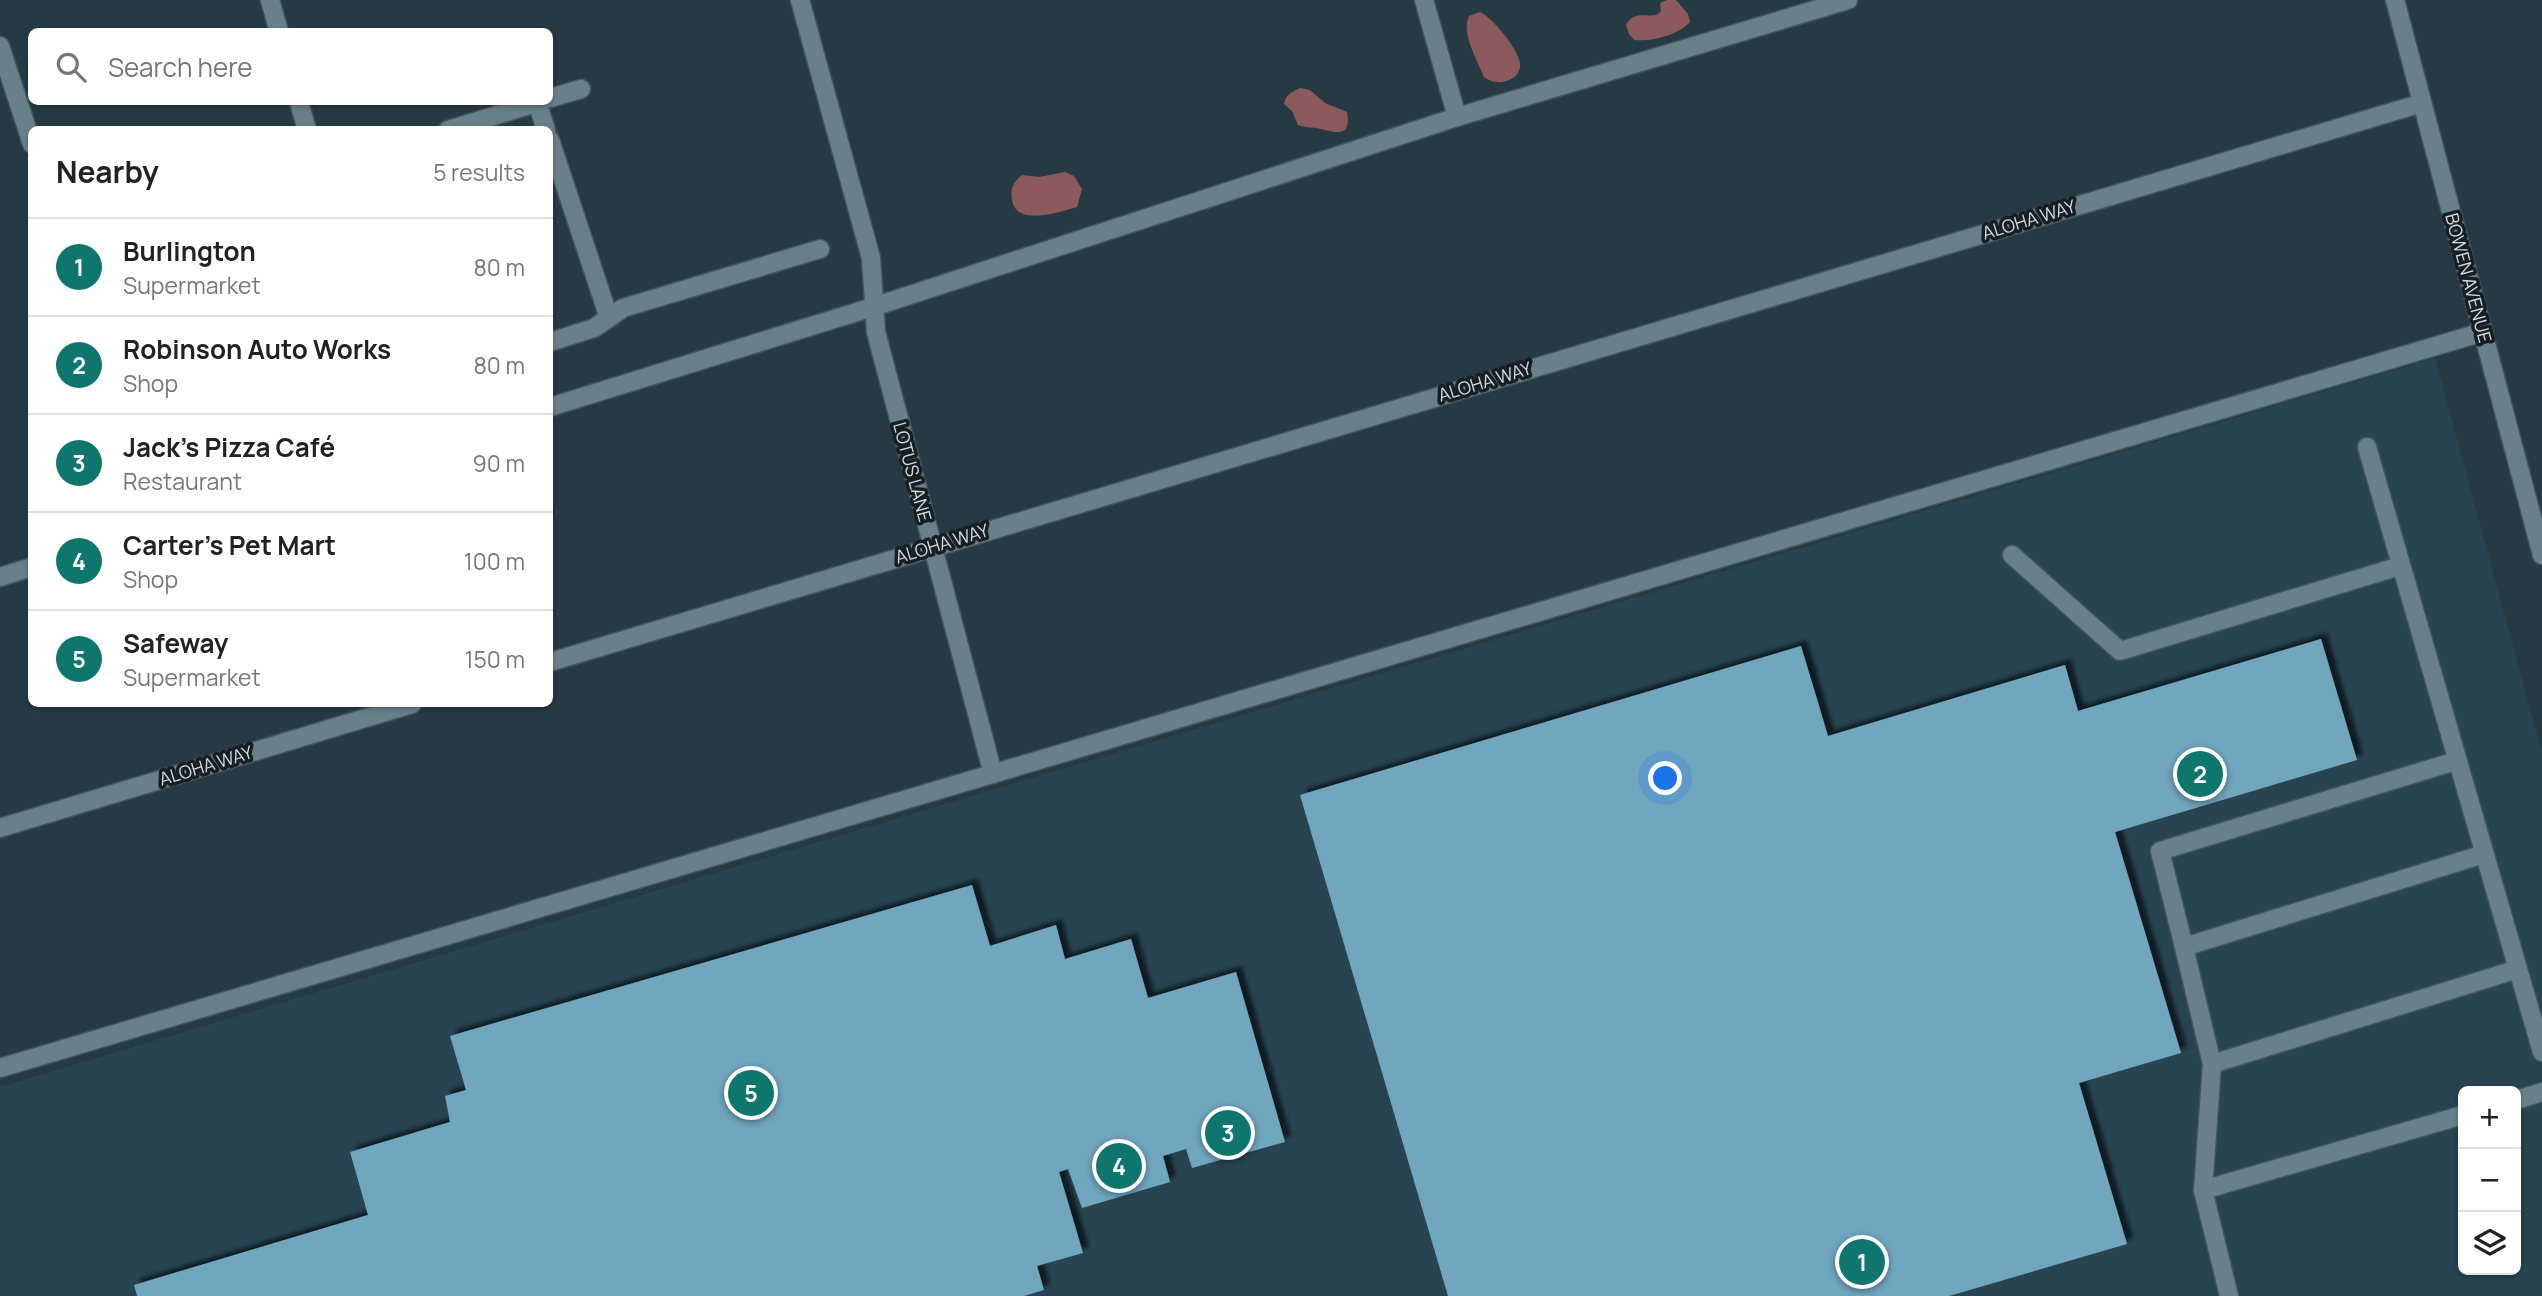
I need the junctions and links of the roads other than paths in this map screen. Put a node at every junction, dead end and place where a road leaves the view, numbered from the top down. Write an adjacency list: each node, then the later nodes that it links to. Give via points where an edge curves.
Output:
1 (270, 0): 6 (street)
2 (800, 0): 21 (street, LOTUS LANE, via 871,258)
3 (1424, 0): 14 (street)
4 (1848, 0): 14 (street)
5 (2395, 0): 10 (street, BOWEN AVENUE)
6 (278, 28)
7 (0, 46): 18 (street)
8 (581, 89): 9 (street)
9 (553, 97)
10 (2422, 103): 23 (street, BOWEN AVENUE); 27 (street, ALOHA WAY)
11 (300, 105): 15 (street)
12 (529, 105): 16 (street)
13 (539, 105): 17 (street)
14 (1458, 117): 21 (street)
15 (306, 126)
16 (462, 126)
17 (545, 126)
18 (28, 132)
19 (553, 149): 22 (street)
20 (820, 249): 22 (street, via 624,308)
21 (873, 307): 25 (street); 27 (street, LOTUS LANE)
22 (608, 318): 24 (street, via 594,328)
23 (2483, 331): 29 (street, BOWEN AVENUE); 36 (street)
24 (553, 341)
25 (553, 406)
26 (2367, 447): 30 (street)
27 (932, 547): 33 (street, ALOHA WAY); 36 (street, LOTUS LANE)
28 (2012, 555): 30 (street, via 2120,651)
29 (2542, 555)
30 (2400, 566): 35 (street)
31 (28, 568): 32 (street)
32 (0, 577)
33 (553, 661)
34 (402, 707): 37 (street, ALOHA WAY)
35 (2456, 761): 38 (street); 39 (street, via 2160,851)
36 (993, 774): 43 (street)
37 (0, 828)
38 (2484, 854): 39 (street); 40 (street)
39 (2184, 947): 42 (street)
40 (2518, 969): 41 (street); 42 (street)
41 (2542, 1052)
42 (2212, 1064): 47 (street)
43 (0, 1068)
44 (2542, 1093): 45 (street)
45 (2521, 1099)
46 (2458, 1116): 47 (street)
47 (2203, 1190): 48 (street)
48 (2229, 1296)

